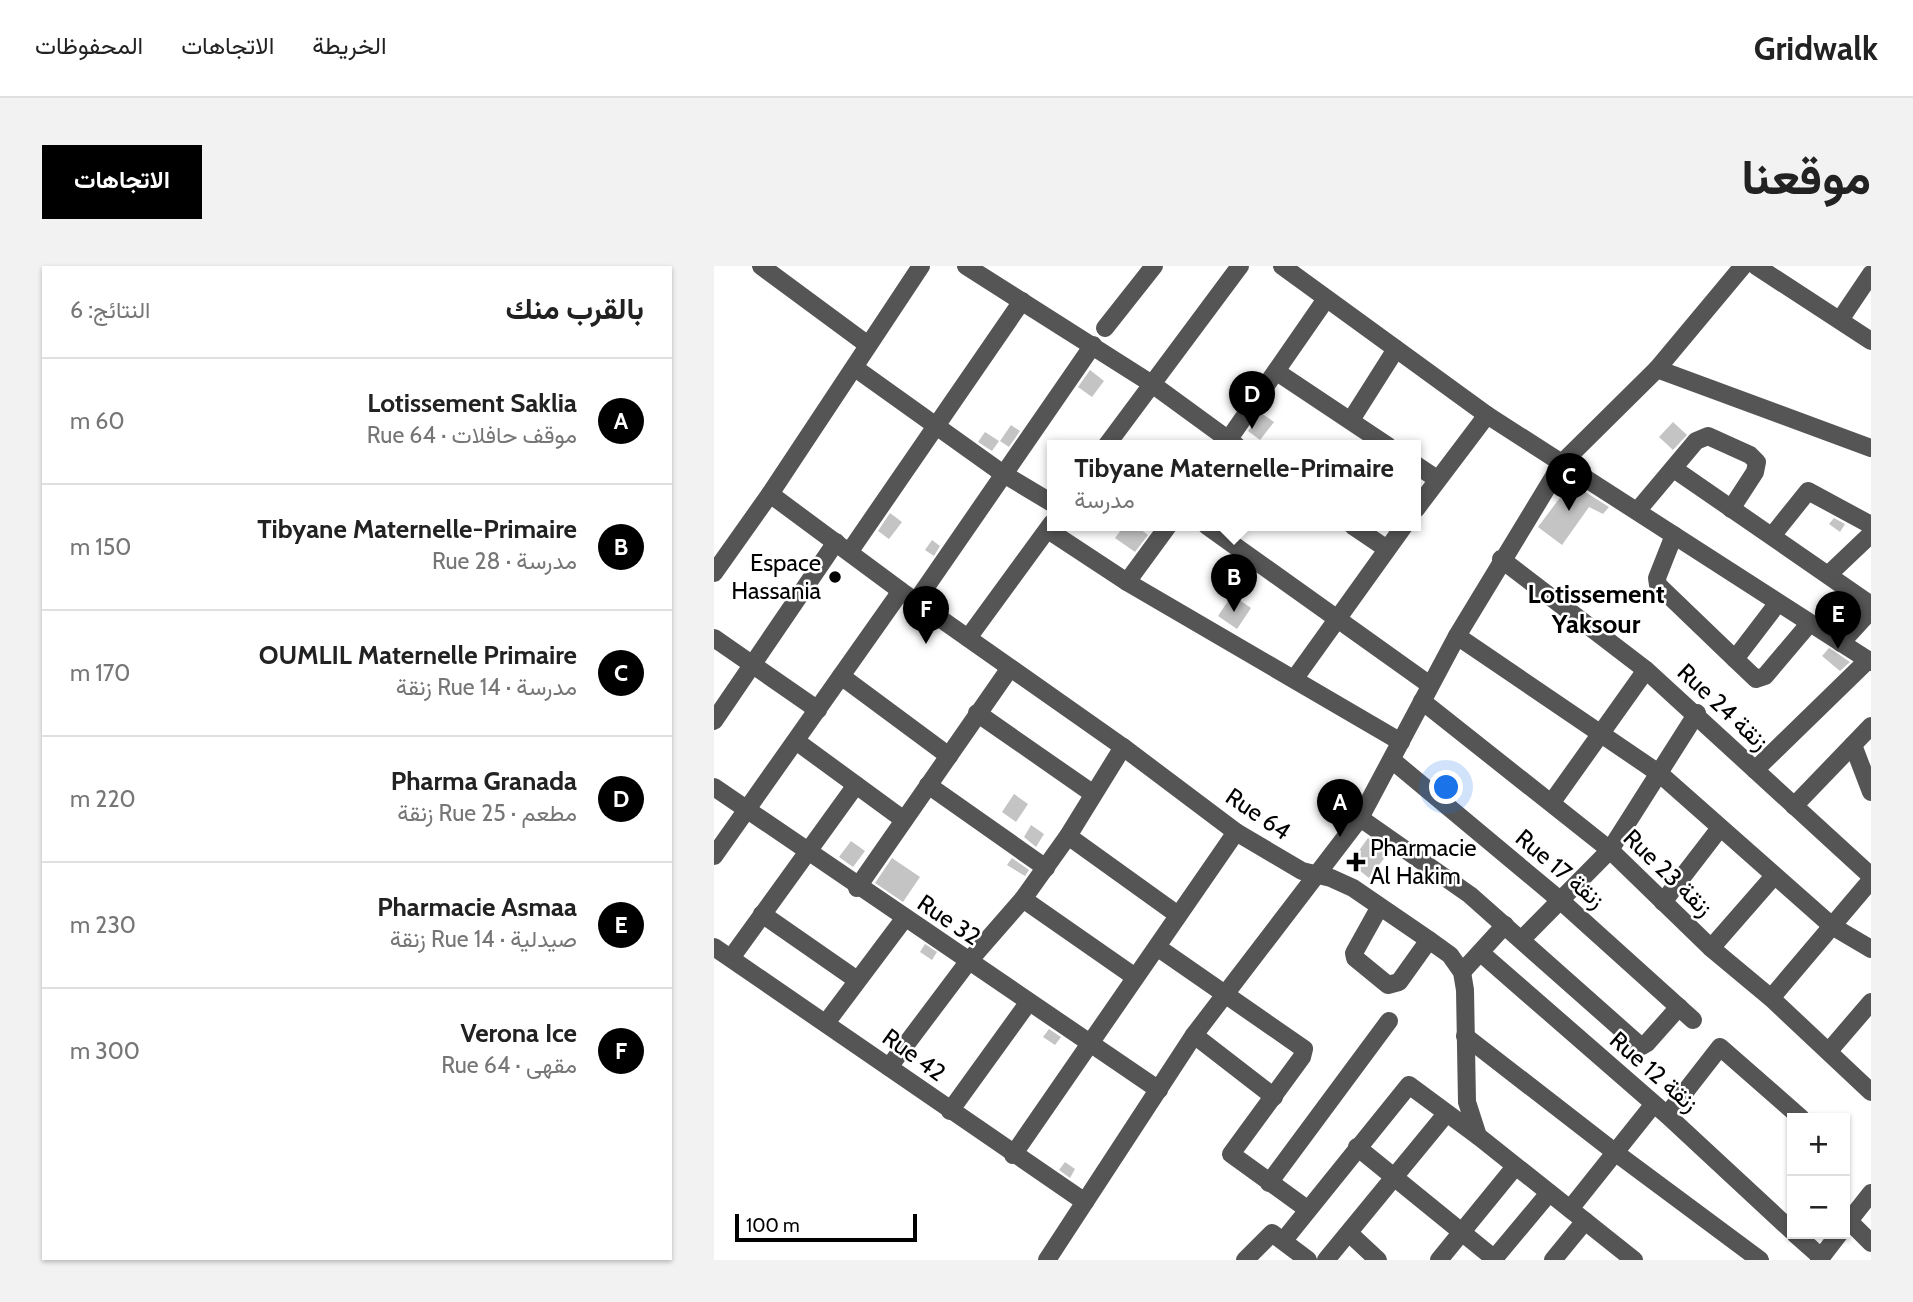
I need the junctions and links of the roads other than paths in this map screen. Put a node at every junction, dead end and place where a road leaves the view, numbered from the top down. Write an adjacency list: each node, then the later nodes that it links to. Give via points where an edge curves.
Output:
1 (761, 266): 16 (street)
2 (921, 266): 16 (street)
3 (966, 266): 12 (street)
4 (1240, 266): 22 (street)
5 (1282, 266): 11 (street)
6 (1743, 266): 20 (street)
7 (1756, 266): 13 (street)
8 (1854, 266): 10 (street)
9 (1144, 270): 14 (street)
10 (1870, 276): 13 (street)
11 (1326, 299): 18 (street); 21 (street)
12 (1021, 301): 17 (street); 25 (street)
13 (1840, 320): 15 (street)
14 (1105, 328)
15 (1871, 341)
16 (869, 345): 19 (street)
17 (1093, 345): 22 (street); 34 (street)
18 (1396, 349): 23 (street); 24 (street)
19 (855, 368): 25 (street); 36 (street)
20 (1657, 369): 30 (street); 31 (street)
21 (1277, 372): 24 (street); 28 (street)
22 (1152, 384): 26 (street); 27 (street)
23 (1487, 415): 31 (street); 35 (street)
24 (1351, 420): 29 (street)
25 (937, 426): 34 (street); 51 (street)
26 (1110, 440)
27 (1226, 440)
28 (1232, 440)
29 (1379, 440)
30 (1871, 449)
31 (1562, 463): 40 (street); 53 (street)
32 (1421, 469): 35 (street)
33 (1674, 470): 39 (street); 39 (street, via 1705,436 1750,455 1757,466); 40 (street)
34 (1002, 473): 37 (street); 57 (street)
35 (1437, 480): 38 (street)
36 (770, 494): 51 (street, Rue 64); 54 (street)
37 (1047, 500)
38 (1421, 502)
39 (1731, 509): 50 (street)
40 (1638, 510): 49 (street)
41 (1871, 525): 50 (street, via 1808,491)
42 (1047, 531): 64 (street)
43 (1056, 531): 56 (street)
44 (1164, 531): 56 (street)
45 (1214, 531): 60 (street, Rue 23 زنقة)
46 (1360, 531): 52 (street)
47 (1400, 531): 52 (street)
48 (1871, 534): 55 (street)
49 (1674, 535): 58 (street); 66 (street, via 1658,585)
50 (1772, 536): 55 (street)
51 (843, 546): 57 (street, Rue 64); 68 (street)
52 (1387, 550): 60 (street)
53 (1501, 559): 62 (street); 70 (street, Rue 24 زنقة)
54 (714, 573)
55 (1829, 574): 59 (street)
56 (1127, 582): 72 (street)
57 (909, 595): 64 (street, Rue 64); 71 (street)
58 (1777, 604): 61 (street); 66 (street)
59 (1871, 607): 65 (street)
60 (1337, 619): 72 (street); 73 (street, Rue 23 زنقة)
61 (1809, 624): 65 (street); 66 (street, via 1761,679)
62 (1457, 636): 73 (street); 79 (street)
63 (714, 638): 68 (street)
64 (968, 638): 69 (street, Rue 64)
65 (1841, 643): 67 (street)
66 (1735, 659)
67 (1869, 661): 86 (street)
68 (754, 663): 74 (street); 77 (street)
69 (1010, 668): 75 (street); 83 (street, Rue 64)
70 (1646, 670): 76 (street, Rue 24 زنقة); 79 (street)
71 (841, 676): 74 (street); 84 (street)
72 (1295, 678): 81 (street)
73 (1426, 693): 81 (street); 93 (street, Rue 23 زنقة)
74 (818, 710): 80 (street)
75 (977, 713): 84 (street); 92 (street)
76 (1696, 713): 86 (street, Rue 24 زنقة); 87 (street)
77 (714, 721)
78 (1871, 726): 82 (street)
79 (1602, 734): 87 (street); 93 (street)
80 (796, 741): 88 (street); 95 (street)
81 (1401, 743): 85 (street)
82 (1853, 745): 91 (street); 94 (street)
83 (1124, 747): 92 (street); 99 (street, Rue 64)
84 (949, 755): 89 (street)
85 (1392, 760): 96 (street); 110 (street, Rue 17 زنقة)
86 (1755, 771): 94 (street, Rue 24 زنقة)
87 (1660, 774): 98 (street); 101 (street)
88 (856, 785): 97 (street); 102 (street)
89 (928, 785): 97 (street); 104 (street)
90 (714, 787): 95 (street, Rue 32)
91 (1871, 792)
92 (1092, 793): 100 (street)
93 (1552, 802): 101 (street, Rue 23 زنقة)
94 (1794, 806): 107 (street, Rue 24 زنقة)
95 (747, 811): 102 (street, Rue 32); 103 (street)
96 (1360, 818): 106 (street); 116 (street)
97 (904, 820): 108 (street)
98 (1720, 828): 105 (street); 111 (street)
99 (1236, 832): 106 (street, Rue 64); 114 (street)
100 (1068, 836): 104 (street); 114 (street)
101 (1610, 850): 110 (street); 111 (street, Rue 23 زنقة)
102 (809, 853): 108 (street, Rue 32); 113 (street)
103 (714, 856)
104 (1046, 868): 109 (street)
105 (1774, 876): 117 (street); 122 (street)
106 (1317, 877): 112 (street, Rue 64, via 1341,883); 130 (street)
107 (1871, 878): 117 (street)
108 (857, 888): 115 (street, Rue 32)
109 (1023, 900): 126 (street); 128 (street)
110 (1561, 901): 118 (street); 134 (street, Rue 17 زنقة)
111 (1662, 902): 122 (street, Rue 23 زنقة)
112 (1378, 908): 119 (street, Rue 64); 119 (street, via 1354,953 1388,985 1399,982)
113 (762, 914): 125 (street); 129 (street)
114 (1178, 915): 121 (street)
115 (904, 919): 126 (street, Rue 32); 129 (street)
116 (1505, 925): 118 (street); 124 (street)
117 (1832, 926): 123 (street); 131 (street)
118 (1522, 939): 134 (street, via 1642,1046)
119 (1429, 940): 127 (street, Rue 64, via 1450,955)
120 (714, 947): 125 (street, Rue 42)
121 (1157, 947): 128 (street); 130 (street)
122 (1711, 948): 131 (street, Rue 23 زنقة)
123 (1871, 949)
124 (1481, 953): 127 (street); 146 (street, Rue 12 زنقة)
125 (730, 958): 137 (street, Rue 42)
126 (968, 962): 133 (street, Rue 32); 142 (street)
127 (1462, 972): 139 (street)
128 (1135, 977): 140 (street)
129 (857, 980): 137 (street)
130 (1226, 995): 138 (street); 145 (street, via 1304,1049)
131 (1770, 998): 141 (street, Rue 23 زنقة)
132 (1871, 1002): 141 (street)
133 (1028, 1003): 140 (street, Rue 32); 147 (street)
134 (1679, 1007): 135 (street, Rue 17 زنقة)
135 (1693, 1020)
136 (1389, 1021): 156 (street)
137 (826, 1023): 142 (street, Rue 42)
138 (1194, 1035): 143 (street); 145 (street)
139 (1465, 1036): 150 (street, via 1467,1102); 152 (street)
140 (1091, 1045): 143 (street, Rue 32); 153 (street)
141 (1829, 1051): 144 (street, Rue 23 زنقة)
142 (888, 1067): 147 (street, Rue 42)
143 (1159, 1090): 159 (street)
144 (1871, 1092)
145 (1274, 1097): 156 (street, via 1231,1154)
146 (1660, 1110): 148 (street, via 1720,1047); 152 (street); 164 (street, Rue 12 زنقة)
147 (950, 1111): 153 (street, Rue 42)
148 (1795, 1113)
149 (1446, 1114): 150 (street); 151 (street, via 1409,1085); 155 (street)
150 (1478, 1136): 154 (street)
151 (1357, 1147): 155 (street); 160 (street)
152 (1616, 1153): 161 (street); 183 (street)
153 (1013, 1155): 159 (street, Rue 42)
154 (1514, 1168): 158 (street); 165 (street)
155 (1393, 1176): 165 (street); 167 (street)
156 (1269, 1183): 160 (street)
157 (1871, 1193): 162 (street)
158 (1549, 1194): 161 (street); 180 (street)
159 (1084, 1202): 174 (street)
160 (1307, 1209): 168 (street)
161 (1570, 1209): 163 (street)
162 (1850, 1219)
163 (1585, 1221): 172 (street); 181 (street)
164 (1787, 1221)
165 (1461, 1230): 179 (street); 180 (street)
166 (1850, 1231): 171 (street)
167 (1349, 1233): 177 (street); 178 (street)
168 (1278, 1236): 175 (street); 176 (street)
169 (1803, 1239): 173 (street, Rue 12 زنقة)
170 (1835, 1239): 173 (street)
171 (1871, 1244)
172 (1614, 1254): 182 (street)
173 (1820, 1259)
174 (1046, 1260)
175 (1245, 1260)
176 (1308, 1260)
177 (1326, 1260)
178 (1378, 1260)
179 (1439, 1260)
180 (1494, 1260)
181 (1552, 1260)
182 (1634, 1260)
183 (1760, 1260)

